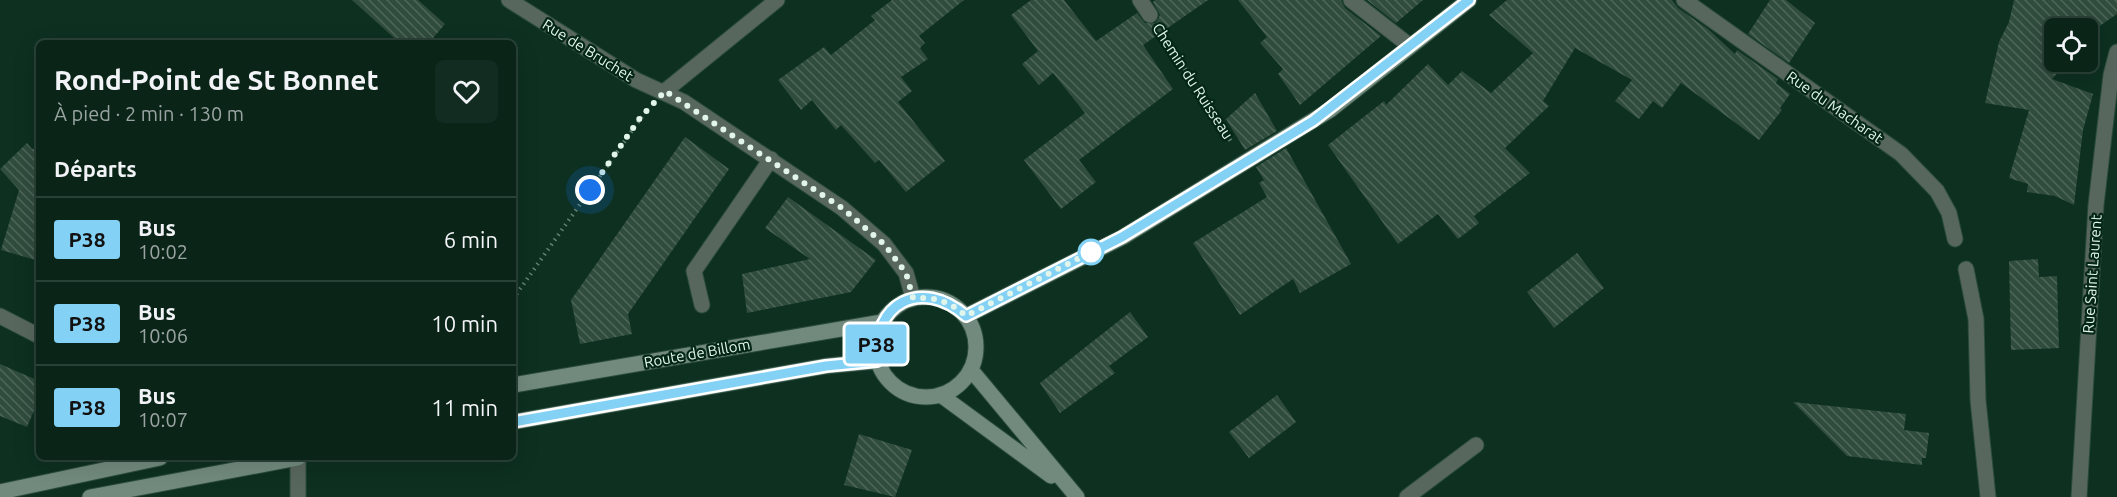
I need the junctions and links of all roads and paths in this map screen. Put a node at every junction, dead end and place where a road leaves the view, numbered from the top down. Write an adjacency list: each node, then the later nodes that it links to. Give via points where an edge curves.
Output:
1 (509, 0): 10 (street, Rue de Bruchet, via 636,80)
2 (777, 0): 10 (street)
3 (1140, 0): 7 (street, Chemin du Ruisseau)
4 (1351, 0): 8 (street)
5 (1469, 0): 8 (main road)
6 (1684, 0): 13 (street, Rue du Macharat, via 1901,154 1937,191 1949,213)
7 (1150, 15): 12 (path, Chemin du Ruisseau)
8 (1410, 46): 12 (main road, via 1330,110)
9 (2117, 52): 37 (street, Rue Saint Laurent, via 2096,205)
10 (665, 91): 11 (street, Rue de Bruchet); 15 (path, via 640,118)
11 (771, 159): 16 (street, Rue de Bruchet, via 842,208 884,244 906,273); 17 (street, via 694,271)
12 (1245, 163): 19 (main road, via 1122,237)
13 (1955, 239)
14 (1966, 269): 36 (street, via 1976,319 1978,400)
15 (516, 295)
16 (913, 298): 19 (main road, via 934,297 951,303); 20 (main road, via 894,308)
17 (702, 305)
18 (0, 316): 21 (street)
19 (966, 316): 23 (main road, via 975,333 977,354)
20 (882, 322): 22 (main road, via 875,341); 24 (main road, Route de Billom)
21 (36, 334)
22 (877, 361): 25 (main road, via 886,379 903,393 922,398); 26 (main road, via 826,366)
23 (972, 371): 25 (main road, via 960,386); 32 (main road)
24 (516, 384)
25 (942, 396): 32 (main road)
26 (516, 421)
27 (1476, 445): 35 (street)
28 (151, 460): 31 (main road)
29 (287, 460): 33 (main road)
30 (298, 460): 34 (street)
31 (0, 492)
32 (1074, 494)
33 (90, 497)
34 (298, 497)
35 (1407, 497)
36 (1988, 497)
37 (2079, 497)

